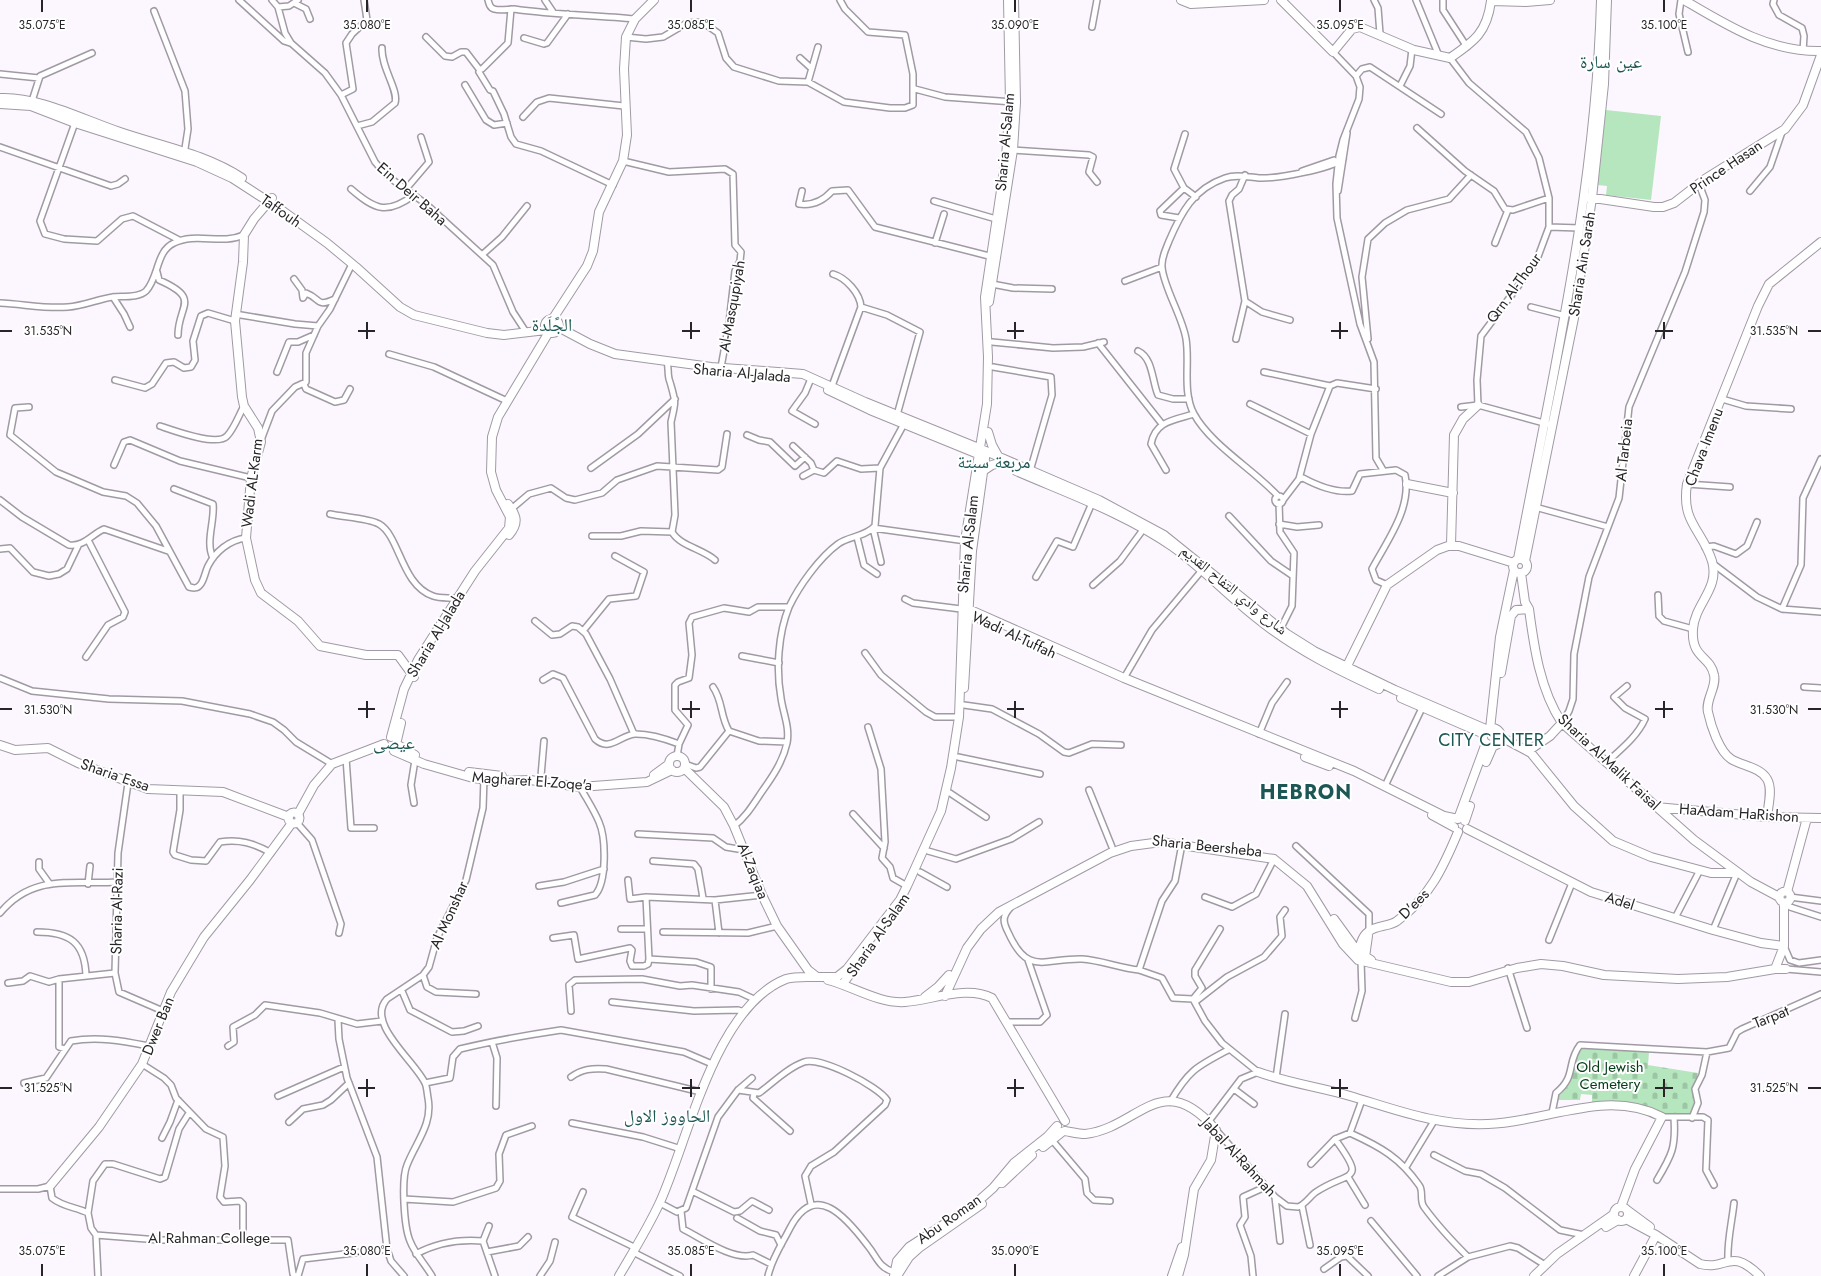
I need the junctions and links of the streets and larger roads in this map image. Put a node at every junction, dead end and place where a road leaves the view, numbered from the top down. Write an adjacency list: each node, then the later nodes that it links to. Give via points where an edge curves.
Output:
1 (239, 0): 36 (street, via 284,41)
2 (272, 0): 24 (street, Ein Deir Baha)
3 (364, 0): 59 (street, via 367,20 346,43 353,89)
4 (488, 0): 25 (street, via 494,9)
5 (545, 0): 27 (street)
6 (654, 0): 30 (street)
7 (840, 0): 58 (street, via 868,32 905,35)
8 (1008, 0): 62 (street, Sharia Al-Salam)
9 (1014, 0): 62 (street, Sharia Al-Salam)
10 (1097, 0): 31 (street)
11 (1181, 0): 12 (street, via 1209,4)
12 (1264, 0)
13 (1281, 0): 43 (street)
14 (1374, 0): 32 (street, via 1378,8)
15 (1416, 0): 47 (street)
16 (1443, 0): 37 (street, via 1443,10)
17 (1492, 0): 18 (street); 37 (street, via 1483,30)
18 (1550, 0)
19 (1601, 0): 93 (street, Sharia Ain Sarah)
20 (1607, 0): 93 (street, Sharia Ain Sarah, via 1604,84)
21 (1683, 0): 41 (street, via 1756,39 1779,48); 44 (street, via 1679,14)
22 (1774, 0): 41 (street, via 1779,14 1802,28)
23 (296, 2): 24 (street); 29 (street, via 306,9)
24 (278, 7): 36 (street, Ein Deir Baha)
25 (511, 9): 27 (street); 33 (street, via 508,44 482,69 466,52 452,58 445,56)
26 (154, 11): 76 (street, via 185,92 188,129)
27 (553, 12): 28 (street)
28 (568, 14): 30 (street); 35 (street, via 547,43)
29 (310, 19)
30 (635, 20): 34 (street)
31 (1092, 27)
32 (1380, 34): 40 (street); 43 (street, via 1364,27 1355,28)
33 (426, 36)
34 (626, 37): 55 (street, via 664,37 687,23 702,22 718,33 726,58 734,67 779,82); 64 (street)
35 (524, 38)
36 (291, 43): 59 (street, Ein Deir Baha, via 324,73)
37 (1467, 47): 49 (street)
38 (382, 48): 69 (street, via 383,64 397,95 395,104 372,122)
39 (818, 48): 50 (street)
40 (1412, 49): 47 (street); 57 (street, via 1410,66)
41 (1803, 51): 42 (street)
42 (1821, 51)
43 (1334, 52): 53 (street)
44 (1688, 52)
45 (92, 53): 54 (street)
46 (1821, 55): 71 (street, Prince Hasan, via 1803,105)
47 (1439, 57): 49 (street)
48 (800, 58): 50 (street)
49 (1450, 58): 94 (street, Qrn Al-Thour, via 1469,83 1526,132 1539,158)
50 (811, 68): 55 (street)
51 (479, 72): 68 (street, via 493,91)
52 (0, 74): 54 (street)
53 (1356, 76): 57 (street, via 1362,69 1370,67); 77 (street, via 1360,92)
54 (38, 78): 61 (street)
55 (808, 82): 58 (street, via 844,102 890,108 913,105)
56 (465, 85): 68 (street, via 486,120 494,125)
57 (1400, 86): 65 (street)
58 (915, 89): 62 (street, via 945,97)
59 (341, 95): 69 (street, Ein Deir Baha)
60 (0, 98): 61 (street)
61 (32, 101): 67 (street)
62 (1014, 102): 75 (street, Sharia Al-Salam); 101 (street, Sharia Al-Salam)
63 (0, 104): 67 (street, via 31,106)
64 (624, 106): 66 (street, via 549,98 537,102); 78 (street, via 627,135)
65 (1441, 114)
66 (523, 117)
67 (76, 120): 76 (street); 79 (street)
68 (507, 123): 85 (street, via 512,140 519,146 541,152)
69 (357, 126): 88 (street, Ein Deir Baha, via 375,162 386,175)
70 (1417, 128): 80 (street)
71 (1782, 132): 84 (street, Prince Hasan); 90 (street, via 1770,167)
72 (1185, 134): 86 (street, via 1174,169)
73 (421, 137): 88 (street, via 429,162)
74 (0, 147): 79 (street)
75 (1013, 150): 83 (street, via 1089,155 1093,157 1089,172); 117 (street, Sharia Al-Salam)
76 (184, 155): 95 (street, via 233,172)
77 (1340, 160): 81 (street, via 1275,177); 137 (street, via 1340,235 1360,324)
78 (623, 161): 85 (street); 143 (street, Al-Masqupiyah, via 669,172 725,169 732,173 735,245 741,252 735,271 730,323)
79 (59, 168): 82 (street, via 111,186); 105 (street, via 40,221 45,234 64,240 97,241 122,219 133,216)
80 (1471, 175): 98 (street, via 1494,192 1502,207); 137 (street, via 1449,200 1407,210 1385,223 1368,239 1362,277)
81 (1245, 176): 92 (street, via 1226,177); 121 (street, via 1229,202)
82 (125, 179)
83 (1097, 182)
84 (1699, 184): 93 (street, Prince Hasan, via 1674,203 1663,207); 211 (street, Al Tarbeia, via 1705,200 1704,212 1685,272 1629,407 1619,498)
85 (613, 185): 130 (street, via 598,212 587,266)
86 (1184, 188): 92 (street); 100 (street, via 1160,212 1161,215)
87 (351, 189): 91 (street, via 367,203 390,209)
88 (406, 189): 91 (street, Ein Deir Baha)
89 (802, 191): 106 (street, via 799,204 808,205 824,200 832,191 848,190 875,227)
90 (1750, 191)
91 (414, 195): 109 (street, Ein Deir Baha)
92 (1196, 197): 100 (street)
93 (1589, 197): 103 (street, Sharia Ain Sarah); 168 (street, Sharia Ain Sarah, via 1574,318)
94 (1549, 198): 98 (street); 102 (street, Qrn Al-Thour)
95 (271, 200): 104 (street); 111 (street, Taffouh); 131 (street, via 359,264 413,311 492,329)
96 (934, 201): 101 (street)
97 (527, 206): 109 (street, via 502,237)
98 (1508, 210): 108 (street)
99 (944, 214): 106 (street)
100 (1179, 218): 112 (street, via 1164,253)
101 (996, 219): 110 (street, Sharia Al-Salam)
102 (1549, 226): 103 (street); 158 (street, Qrn Al-Thour, via 1536,262 1481,336)
103 (1581, 228): 125 (street, Sharia Ain Sarah)
104 (244, 235): 105 (street, via 226,241); 126 (street, Wadi AL-Karm)
105 (179, 240): 113 (street, via 165,248)
106 (935, 242): 110 (street)
107 (1821, 242): 155 (street, Chava Imenu, via 1769,284)
108 (1495, 243)
109 (483, 254): 131 (street, Ein Deir Baha, via 493,265 513,312)
110 (989, 256): 173 (street, Sharia Al-Salam, via 984,307 988,386)
111 (352, 264): 120 (street); 131 (street, Taffouh, via 400,307 414,315 487,333)
112 (1162, 267): 116 (street); 154 (street, via 1186,337)
113 (157, 272): 119 (street, via 142,294); 132 (street, via 159,280 177,289 184,300 185,310 178,324)
114 (833, 274): 123 (street, via 842,277 854,290)
115 (294, 279): 120 (street, via 302,290 303,298 306,293 323,304)
116 (1125, 281)
117 (992, 284): 118 (street); 135 (street, Sharia Al-Salam, via 989,307)
118 (1052, 289)
119 (113, 297): 122 (street, via 70,307); 129 (street)
120 (336, 298): 128 (street)
121 (1245, 301): 127 (street, via 1262,312); 134 (street)
122 (0, 303)
123 (861, 307): 149 (street); 164 (street, via 920,332)
124 (1530, 307): 125 (street)
125 (1566, 316): 168 (street, Sharia Ain Sarah)
126 (235, 317): 128 (street); 146 (street, via 202,315 193,341 195,360 191,367 168,362 152,384 145,388); 160 (street, Wadi AL-Karm)
127 (1290, 320)
128 (318, 326): 133 (street)
129 (130, 327)
130 (552, 327): 131 (street); 141 (street, Sharia Al-Jalada, via 603,356); 156 (street, Sharia Al-Jalada)
131 (525, 330)
132 (178, 335)
133 (314, 335): 144 (street, via 289,342); 148 (street, via 306,356 308,375)
134 (1236, 339)
135 (992, 342): 138 (street, via 1053,348); 142 (street, Sharia Al-Salam)
136 (1104, 342): 138 (street)
137 (1368, 342): 152 (street, via 1374,362)
138 (1098, 343): 167 (street)
139 (1138, 352): 154 (street, via 1144,354 1150,365 1158,395)
140 (389, 354): 156 (street, via 434,367)
141 (667, 364): 143 (street, Sharia Al-Jalada); 153 (street)
142 (993, 367): 173 (street, Sharia Al-Salam); 190 (street, via 1051,377 1052,395)
143 (720, 370): 147 (street, Sharia Al-Jalada); 149 (street, Sharia Al-Jalada, via 797,373)
144 (277, 372)
145 (1264, 372): 150 (street)
146 (115, 380)
147 (810, 381): 165 (street, Sharia Al-Jalada, via 855,404); 166 (street, via 792,411)
148 (304, 384): 151 (street, via 306,389 335,402 344,400); 174 (street, via 295,387 272,410)
149 (832, 386): 164 (street, Sharia Al-Jalada)
150 (1330, 386): 152 (street, via 1336,383); 171 (street)
151 (350, 389)
152 (1376, 389): 179 (street)
153 (675, 399): 182 (street, via 671,422); 184 (street, via 638,434)
154 (1189, 399): 163 (street)
155 (1722, 399): 162 (street, via 1746,406); 196 (street, Chava Imenu)
156 (507, 402): 204 (street, Sharia Al-Jalada, via 497,430 494,462)
157 (1250, 404): 171 (street)
158 (1478, 405): 161 (street); 168 (street); 199 (street, via 1463,419 1454,435)
159 (29, 406): 224 (street, via 16,408 10,435 56,472 103,492 126,496 137,503 156,526)
160 (244, 406): 169 (street, via 227,436 220,440 190,436); 174 (street, Wadi AL-Karm, via 258,428)
161 (1461, 407)
162 (1791, 409)
163 (1194, 414): 167 (street); 201 (street, via 1218,443 1261,478 1278,496 1276,501)
164 (896, 416): 165 (street, Sharia Al-Jalada)
165 (905, 422): 175 (street, Sharia Al-Jalada); 177 (street, Sharia Al-Jalada); 185 (street)
166 (815, 424)
167 (1162, 424): 187 (street, via 1153,435 1151,444)
168 (1548, 424): 203 (street, Sharia Ain Sarah)
169 (160, 426)
170 (726, 434): 182 (street, via 722,467 718,470)
171 (1311, 434): 194 (street)
172 (747, 435): 178 (street, via 770,442 795,466)
173 (985, 435): 175 (street); 177 (street, Sharia Al-Salam); 181 (street)
174 (260, 442): 193 (street, Wadi AL-Karm)
175 (966, 443): 177 (street, Sharia Al-Jalada)
176 (793, 446): 178 (street)
177 (983, 453): 181 (street, شارع وادي التفاح القديم); 189 (street, Sharia Al-Salam); 219 (street, Sharia Al-Salam)
178 (805, 457): 186 (street)
179 (1376, 458): 188 (street); 191 (street)
180 (1821, 459): 242 (street, via 1803,498 1801,565)
181 (1000, 460): 189 (street); 190 (street, شارع وادي التفاح القديم); 202 (street, شارع وادي التفاح القديم)
182 (671, 465): 204 (street, via 642,470 617,480 602,493 575,500 548,488 529,494); 213 (street, via 675,515)
183 (114, 466): 193 (street, via 124,442 130,440 180,461)
184 (591, 468)
185 (880, 468): 186 (street, via 861,469 838,461 824,473); 212 (street)
186 (814, 470): 192 (street)
187 (1166, 470)
188 (1383, 470): 191 (street); 195 (street, via 1403,472)
189 (982, 471): 216 (street, Sharia Al-Salam)
190 (1030, 471): 210 (street, شارع وادي التفاح القديم, via 1099,500)
191 (1376, 472): 194 (street, via 1360,474 1352,491 1344,492)
192 (803, 476)
193 (251, 478): 217 (street, Wadi AL-Karm)
194 (1299, 479): 201 (street)
195 (1407, 484): 199 (street); 236 (street, via 1398,522 1372,569 1376,580)
196 (1687, 484): 197 (street); 222 (street, Chava Imenu, via 1686,510)
197 (1730, 487)
198 (174, 489): 226 (street, via 213,504 210,553)
199 (1453, 493): 221 (street)
200 (0, 500): 220 (street, via 68,545)
201 (1281, 502): 208 (street)
202 (1092, 503): 210 (street, شارع وادي التفاح القديم); 234 (street, via 1073,547 1056,541)
203 (1532, 507): 211 (street); 230 (street); 230 (street, Sharia Ain Sarah, via 1532,525)
204 (510, 511): 238 (street, Sharia Al-Jalada, via 516,517 514,528)
205 (330, 514): 238 (street, via 379,524 392,539 402,565 416,583 433,596)
206 (1229, 516): 233 (street, via 1271,561)
207 (1757, 522): 222 (street, via 1747,546 1737,554 1732,555 1714,546)
208 (1280, 524): 209 (street, via 1297,527); 233 (street, via 1282,539 1294,553)
209 (1319, 525)
210 (1145, 527): 231 (street, شارع وادي التفاح القديم, via 1183,548); 235 (street, via 1120,561)
211 (1608, 527): 268 (street, Al Tarbeia, via 1589,577 1574,654 1573,699)
212 (873, 528): 215 (street); 219 (street); 228 (street)
213 (672, 532): 214 (street, via 641,531 621,536); 227 (street, via 676,539)
214 (592, 536)
215 (857, 537): 232 (street, via 864,565); 240 (street, via 843,541 829,551)
216 (973, 537): 219 (street); 243 (street, Sharia Al-Salam)
217 (246, 538): 226 (street, via 232,541); 256 (street, Wadi AL-Karm, via 261,593 298,621 320,646 366,655 393,653 402,658)
218 (88, 540): 220 (street); 224 (street, via 104,529); 253 (street, via 125,612 123,617 108,625)
219 (965, 541): 243 (street, Sharia Al-Salam)
220 (80, 544): 223 (street, via 67,569 49,576 33,572 10,548)
221 (1451, 545): 230 (street); 236 (street, via 1437,550)
222 (1704, 547): 229 (street, Chava Imenu)
223 (0, 549)
224 (169, 551): 226 (street, via 186,584 192,588 200,585)
225 (614, 556): 249 (street, via 644,572 638,594 609,598)
226 (213, 558)
227 (716, 560)
228 (881, 562)
229 (1712, 562): 242 (street, via 1757,597); 248 (street, Chava Imenu, via 1713,586 1696,613)
230 (1520, 566): 241 (street, Sharia Al-Malik Faisal); 270 (street, via 1500,637)
231 (1203, 569): 250 (street, شارع وادي التفاح القديم); 258 (street, via 1152,630)
232 (877, 574)
233 (1293, 576): 250 (street, via 1292,606)
234 (1036, 577)
235 (1093, 585)
236 (1387, 585): 255 (street)
237 (1658, 595): 248 (street, via 1659,616 1664,621)
238 (459, 599): 256 (street, Sharia Al-Jalada)
239 (904, 599): 243 (street)
240 (789, 607): 254 (street, via 782,630); 279 (street, via 758,607 749,612 724,608 692,617 689,623 692,655 689,678 676,685 674,707 688,725)
241 (1528, 609): 268 (street, Sharia Al-Malik Faisal, via 1540,671); 270 (street, via 1516,610 1509,621)
242 (1782, 609): 244 (street)
243 (966, 610): 245 (street, Wadi Al-Tuffah); 247 (street, Sharia Al-Salam); 258 (street, Wadi Al-Tuffah); 267 (street, Sharia Al-Salam)
244 (1820, 610)
245 (979, 619): 247 (street); 313 (street, Wadi Al-Tuffah, via 1160,699 1353,775)
246 (535, 621): 249 (street, via 552,635 573,626)
247 (967, 626): 265 (street, Sharia Al-Salam)
248 (1693, 629): 305 (street, Chava Imenu, via 1695,650 1715,677 1707,710 1720,744 1730,759 1761,772 1767,779 1770,787)
249 (583, 631): 272 (street, via 610,679)
250 (1280, 632): 255 (street, شارع وادي التفاح القديم, via 1298,649)
251 (866, 653): 267 (street, via 881,675 926,712 935,717)
252 (742, 656): 254 (street)
253 (86, 657)
254 (779, 663): 276 (street)
255 (1345, 670): 266 (street, شارع وادي التفاح القديم); 270 (street, شارع وادي التفاح القديم)
256 (412, 675): 277 (street, Sharia Al-Jalada, via 404,689)
257 (0, 678): 289 (street, via 32,692 182,702 250,714 273,722 296,742)
258 (1124, 678): 273 (street, Wadi Al-Tuffah)
259 (543, 680): 272 (street, via 551,674 563,678 599,742 610,744)
260 (1287, 682): 273 (street, via 1272,703)
261 (1627, 686): 288 (street, via 1614,697 1645,720 1627,744)
262 (713, 687): 271 (street)
263 (1804, 687): 264 (street)
264 (1821, 688)
265 (964, 705): 281 (street, via 992,709 1039,734 1064,752 1092,744); 285 (street, Sharia Al-Salam)
266 (1422, 708): 270 (street, شارع وادي التفاح القديم); 296 (street)
267 (959, 717): 336 (street, Sharia Al-Salam, via 940,810)
268 (1562, 723): 283 (street); 288 (street, Sharia Al-Malik Faisal)
269 (868, 727): 318 (street, via 881,770)
270 (1490, 730): 274 (street); 282 (street)
271 (729, 731): 276 (street, via 759,741); 290 (street, via 700,767)
272 (634, 734): 279 (street)
273 (1259, 734): 296 (street, Wadi Al-Tuffah)
274 (1501, 737): 282 (street, via 1498,744); 283 (street)
275 (544, 741): 293 (street)
276 (787, 742): 311 (street, via 774,774 748,813)
277 (395, 743): 278 (street, via 386,739); 278 (street, via 387,750); 287 (street, Magharet El-Zoqe'a); 294 (street, Magharet El-Zoqe'a, via 425,760)
278 (384, 744): 286 (street)
279 (679, 744): 284 (street)
280 (0, 745): 295 (street, Sharia Essa, via 16,750 50,749)
281 (1120, 745)
282 (1489, 745): 310 (street, D'ees)
283 (1528, 751): 327 (street, via 1574,806 1612,841 1651,857)
284 (677, 756): 290 (street, via 682,757); 291 (street, via 671,760)
285 (958, 757): 292 (street); 300 (street, Sharia Al-Salam)
286 (346, 758): 289 (street); 312 (street, via 351,828)
287 (415, 760): 294 (street, Magharet El-Zoqe'a); 301 (street, via 410,785)
288 (1606, 763): 302 (street, Sharia Al-Malik Faisal)
289 (332, 764): 308 (street, via 314,785 298,814 292,813)
290 (685, 766): 291 (street, via 679,772); 311 (street, Al-Zaqiaa, via 724,807)
291 (671, 767): 293 (street, Magharet El-Zoqe'a, via 639,778 578,782); 297 (street, Magharet El-Zoqe'a, via 647,782)
292 (1040, 774)
293 (542, 776): 294 (street, Magharet El-Zoqe'a)
294 (484, 777): 297 (street, Magharet El-Zoqe'a); 376 (street, Al Monshar, via 483,808 466,880 437,938)
295 (128, 783): 298 (street, Sharia Essa, via 148,789); 331 (street, Sharia Al-Razi)
296 (1385, 786): 310 (street, Wadi Al-Tuffah)
297 (580, 787): 326 (street, via 600,823)
298 (180, 790): 308 (street, Sharia Essa, via 220,791); 321 (street, via 175,855 206,861 220,842 231,841 258,845)
299 (1089, 790): 317 (street)
300 (950, 792): 304 (street); 320 (street, Sharia Al-Salam)
301 (414, 803)
302 (1656, 807): 305 (street, HaAdam HaRishon); 329 (street, Sharia Al-Malik Faisal)
303 (853, 814): 318 (street)
304 (986, 817)
305 (1767, 817): 306 (street, HaAdam HaRishon)
306 (1807, 818): 307 (street, HaAdam HaRishon); 342 (street)
307 (1821, 818)
308 (292, 821): 321 (street, Dwer Ban); 358 (street, via 312,840 340,924)
309 (1038, 822): 320 (street, via 1011,839 956,859)
310 (1463, 823): 313 (street, D'ees); 313 (street, via 1462,833); 333 (street, Adel)
311 (734, 826): 319 (street, Al-Zaqiaa)
312 (374, 828)
313 (1456, 830): 360 (street, D'ees, via 1444,865 1424,898 1393,923)
314 (638, 834): 319 (street, via 713,838 726,847)
315 (1182, 844): 322 (street, Sharia Beersheba); 344 (street, Sharia Beersheba, via 1149,842 1121,849); 373 (street, via 1175,881 1162,901)
316 (1296, 846): 360 (street, via 1369,914)
317 (1112, 847): 361 (street, Sharia Beersheba, via 1158,838 1272,853 1294,868 1316,890); 377 (street, Sharia Beersheba, via 996,909 965,941)
318 (884, 848): 336 (street, via 883,859 890,866 892,876)
319 (744, 850): 338 (street, Al-Zaqiaa)
320 (928, 851): 328 (street, Sharia Al-Salam)
321 (271, 853): 395 (street, Dwer Ban, via 204,937)
322 (1274, 859): 339 (street, via 1256,894 1232,907); 365 (street, Sharia Beersheba, via 1307,886 1343,944)
323 (653, 861): 341 (street, via 696,865)
324 (39, 862): 332 (street, via 41,873)
325 (90, 866): 334 (street)
326 (604, 869): 335 (street); 346 (street, via 595,895)
327 (1700, 870): 329 (street); 350 (street)
328 (920, 872): 337 (street); 383 (street, Sharia Al-Salam, via 904,902)
329 (1737, 873): 342 (street, Sharia Al-Malik Faisal); 355 (street)
330 (628, 880): 340 (street, via 630,900)
331 (117, 882): 334 (street); 375 (street, Sharia Al-Razi)
332 (49, 883): 334 (street); 348 (street, via 26,890)
333 (1572, 883): 350 (street, Adel); 363 (street)
334 (88, 884)
335 (539, 886)
336 (907, 886): 380 (street, Sharia Al-Salam, via 900,900 847,969 837,977)
337 (947, 887)
338 (762, 895): 343 (street); 351 (street, Al-Zaqiaa)
339 (1205, 897)
340 (646, 898): 341 (street); 353 (street)
341 (704, 898): 343 (street)
342 (1785, 898): 345 (street); 349 (street, via 1800,910); 364 (street)
343 (715, 900): 359 (street)
344 (1018, 901): 367 (street, via 1004,915 1004,922 1016,948); 384 (street, Sharia Beersheba, via 999,912 981,929 961,959)
345 (1821, 901)
346 (561, 903)
347 (1285, 910): 392 (street, via 1280,917 1282,936 1264,957)
348 (0, 912)
349 (1821, 917)
350 (1674, 918): 355 (street, Adel)
351 (778, 926): 359 (street, via 748,933); 369 (street, Al-Zaqiaa)
352 (621, 929): 353 (street)
353 (646, 929): 366 (street)
354 (1220, 929): 392 (street, via 1195,970 1202,988)
355 (1713, 930): 364 (street, Adel)
356 (37, 932): 378 (street, via 55,933 70,939 84,954)
357 (663, 932): 359 (street)
358 (339, 933)
359 (718, 933)
360 (1367, 933): 361 (street, D'ees, via 1358,939); 365 (street)
361 (1345, 936): 365 (street, Sharia Beersheba)
362 (553, 938): 366 (street, via 574,935 578,959 626,947 632,950 632,966 644,966)
363 (1549, 940)
364 (1784, 946): 368 (street, via 1790,960 1799,963); 371 (street)
365 (1361, 957): 370 (street, Sharia Beersheba, via 1454,979); 399 (street, via 1362,991)
366 (648, 960): 385 (street, via 696,962 711,967)
367 (1028, 960): 373 (street, via 1042,963 1083,959); 402 (street, via 1047,1015 1040,1022)
368 (1821, 960)
369 (803, 964): 379 (street, via 804,972); 380 (street, Al-Zaqiaa)
370 (1508, 969): 371 (street, Sharia Beersheba, via 1528,962 1553,962 1580,966 1604,975 1678,979 1727,977); 404 (street)
371 (1775, 969): 372 (street, Sharia Beersheba)
372 (1786, 969): 374 (street)
373 (1139, 970): 392 (street, via 1162,978 1174,998)
374 (1821, 972)
375 (115, 973): 378 (street); 395 (street, Sharia Al-Razi, via 119,992)
376 (423, 975): 386 (street, Al Monshar); 387 (street, via 427,987 436,992)
377 (949, 975): 390 (street, Sharia Beersheba); 393 (street, via 932,993)
378 (86, 976): 381 (street)
379 (798, 977): 380 (street); 391 (street, via 787,979)
380 (816, 977): 383 (street)
381 (59, 979): 382 (street, via 50,982 30,976); 408 (street, via 58,1040 59,1047)
382 (8, 983)
383 (843, 984): 393 (street, via 876,997)
384 (950, 984): 388 (street); 390 (street, Sharia Beersheba)
385 (711, 989): 391 (street, via 739,992); 396 (street, via 642,979 574,980 569,986)
386 (402, 991): 401 (street, Al Monshar, via 382,1004); 403 (street, via 410,1010 452,1032)
387 (476, 994)
388 (959, 994): 390 (street); 402 (street, via 976,993 992,998)
389 (1821, 994): 410 (street, Tarpat, via 1742,1029 1729,1048)
390 (943, 996): 393 (street)
391 (754, 999): 397 (street)
392 (1194, 1000): 409 (street, via 1205,1021)
393 (914, 1001)
394 (612, 1002): 397 (street, via 694,1011)
395 (163, 1011): 406 (street, Dwer Ban)
396 (571, 1011)
397 (745, 1012): 412 (street)
398 (1285, 1014): 417 (street)
399 (1356, 1018)
400 (338, 1020): 401 (street, via 357,1024); 407 (street, via 266,1005 233,1027 234,1042); 413 (street)
401 (382, 1022): 420 (street)
402 (1007, 1022): 441 (street, via 1050,1095)
403 (478, 1026)
404 (1527, 1028)
405 (492, 1042): 412 (street, via 525,1034 565,1030 684,1052); 420 (street, via 457,1051 450,1078); 430 (street, via 497,1058)
406 (149, 1046): 408 (street, via 86,1038 71,1041); 411 (street, Dwer Ban)
407 (228, 1046)
408 (65, 1049): 418 (street, via 46,1078)
409 (1228, 1050): 414 (street); 428 (street, via 1185,1076)
410 (1707, 1052): 432 (street, via 1580,1045 1568,1084 1556,1093); 435 (street, via 1695,1089 1698,1103)
411 (142, 1064): 426 (street, via 164,1078); 455 (street, Dwer Ban, via 99,1127)
412 (712, 1064): 423 (street)
413 (344, 1066): 419 (street); 425 (street)
414 (1258, 1072): 417 (street); 421 (street, via 1241,1079)
415 (571, 1077): 423 (street, via 592,1068 606,1069)
416 (752, 1078): 422 (street)
417 (1276, 1078): 427 (street)
418 (24, 1083)
419 (349, 1083): 437 (street, via 331,1100 303,1109); 486 (street, via 377,1157)
420 (425, 1083): 461 (street, via 430,1107 428,1122 406,1168)
421 (1234, 1088): 429 (street); 438 (street)
422 (738, 1090): 424 (street); 458 (street, via 718,1117)
423 (701, 1092): 448 (street)
424 (754, 1094): 443 (street, via 753,1098); 465 (street, via 804,1062 816,1060 865,1083 887,1100 886,1105 834,1152 811,1166 805,1176)
425 (278, 1096)
426 (178, 1100): 431 (street); 445 (street)
427 (1362, 1100): 436 (street); 444 (street)
428 (1170, 1102): 438 (street, Jabal Al-Rahmah, via 1189,1106); 441 (street, Jabal Al-Rahmah, via 1148,1105 1125,1119 1084,1134)
429 (1254, 1104)
430 (496, 1106)
431 (189, 1113): 470 (street, via 179,1129 163,1179 106,1164 92,1181); 479 (street, via 206,1129 223,1138 225,1166 220,1197 224,1202 240,1201 243,1204)
432 (1552, 1113): 433 (street, via 1613,1104 1647,1109); 436 (street, via 1488,1124)
433 (1662, 1117): 434 (street); 471 (street, via 1635,1169)
434 (1674, 1118): 435 (street); 453 (street, via 1676,1140)
435 (1692, 1118): 454 (street, via 1708,1120 1706,1170)
436 (1434, 1121): 451 (street)
437 (289, 1122)
438 (1209, 1122): 442 (street, Jabal Al-Rahmah)
439 (572, 1123): 448 (street, via 644,1137)
440 (532, 1126): 461 (street, via 506,1135 499,1154 500,1181 496,1188 452,1202)
441 (1063, 1127): 447 (street, Abu Roman); 495 (street, Abu Roman, via 1009,1167 993,1188 974,1204 909,1247 897,1260)
442 (1216, 1130): 456 (street, Jabal Al-Rahmah); 483 (street, via 1211,1160 1194,1190)
443 (790, 1132)
444 (1350, 1133): 446 (street); 451 (street, via 1384,1148)
445 (162, 1138)
446 (1335, 1139): 450 (street); 452 (street, via 1352,1162)
447 (1052, 1140): 462 (street, via 1085,1179 1087,1194 1094,1200); 495 (street, Abu Roman, via 1011,1173 972,1212 919,1248)
448 (681, 1149): 463 (street)
449 (1434, 1155): 476 (street, via 1465,1171 1481,1174 1505,1188 1558,1228)
450 (1312, 1164)
451 (1406, 1167): 490 (street, via 1421,1188 1423,1206)
452 (1348, 1177): 466 (street); 467 (street, via 1316,1192)
453 (1657, 1180)
454 (1714, 1185)
455 (50, 1186): 457 (street); 470 (street, via 52,1198 61,1205)
456 (1264, 1186): 460 (street, Jabal Al-Rahmah); 506 (street, via 1243,1197 1245,1217 1240,1225 1251,1256)
457 (0, 1190)
458 (692, 1191): 468 (street, via 734,1212 752,1201); 469 (street, via 686,1208)
459 (583, 1192): 487 (street, via 572,1217)
460 (1275, 1196): 467 (street, Jabal Al-Rahmah, via 1287,1206); 481 (street)
461 (404, 1199): 489 (street, via 409,1239)
462 (1110, 1201)
463 (660, 1203): 469 (street); 487 (street)
464 (1734, 1203): 491 (street, via 1727,1244)
465 (812, 1204): 484 (street, via 796,1215); 495 (street, via 821,1203 830,1208 868,1246 881,1266)
466 (1365, 1205)
467 (1302, 1206): 485 (street)
468 (769, 1210)
469 (681, 1211): 492 (street, via 683,1229 728,1253 746,1257 753,1254)
470 (88, 1213): 475 (street, via 90,1228)
471 (1621, 1214): 476 (street); 477 (street, via 1652,1229); 511 (street, via 1579,1243)
472 (737, 1218): 484 (street, via 760,1231 776,1235)
473 (1371, 1221): 508 (street)
474 (489, 1226): 480 (street)
475 (96, 1235): 479 (street, Al Rahman College, via 160,1240); 496 (street)
476 (1585, 1235): 493 (street)
477 (1656, 1235): 491 (street, via 1700,1264 1714,1265); 512 (street)
478 (528, 1237): 488 (street, via 519,1246)
479 (243, 1240): 486 (street, Al Rahman College, via 288,1240 295,1276 298,1276 303,1259)
480 (483, 1240): 488 (street); 489 (street, via 433,1245)
481 (1280, 1241)
482 (555, 1242): 500 (street, via 550,1261)
483 (1184, 1243): 504 (street); 505 (street)
484 (781, 1245): 492 (street)
485 (1310, 1245)
486 (387, 1249): 497 (street, via 391,1262)
487 (634, 1250): 501 (street); 502 (street)
488 (488, 1252): 499 (street)
489 (416, 1254): 498 (street)
490 (1468, 1257): 493 (street, via 1512,1246); 509 (street)
491 (1728, 1260): 513 (street, via 1743,1263)
492 (771, 1264): 503 (street)
493 (1545, 1265): 510 (street)
494 (1324, 1269): 507 (street, via 1340,1257 1347,1256)
495 (895, 1275)
496 (98, 1276)
497 (404, 1276)
498 (432, 1276)
499 (495, 1276)
500 (540, 1276)
501 (619, 1276)
502 (680, 1276)
503 (768, 1276)
504 (1172, 1276)
505 (1178, 1276)
506 (1253, 1276)
507 (1368, 1276)
508 (1417, 1276)
509 (1438, 1276)
510 (1534, 1276)
511 (1541, 1276)
512 (1634, 1276)
513 (1760, 1276)

